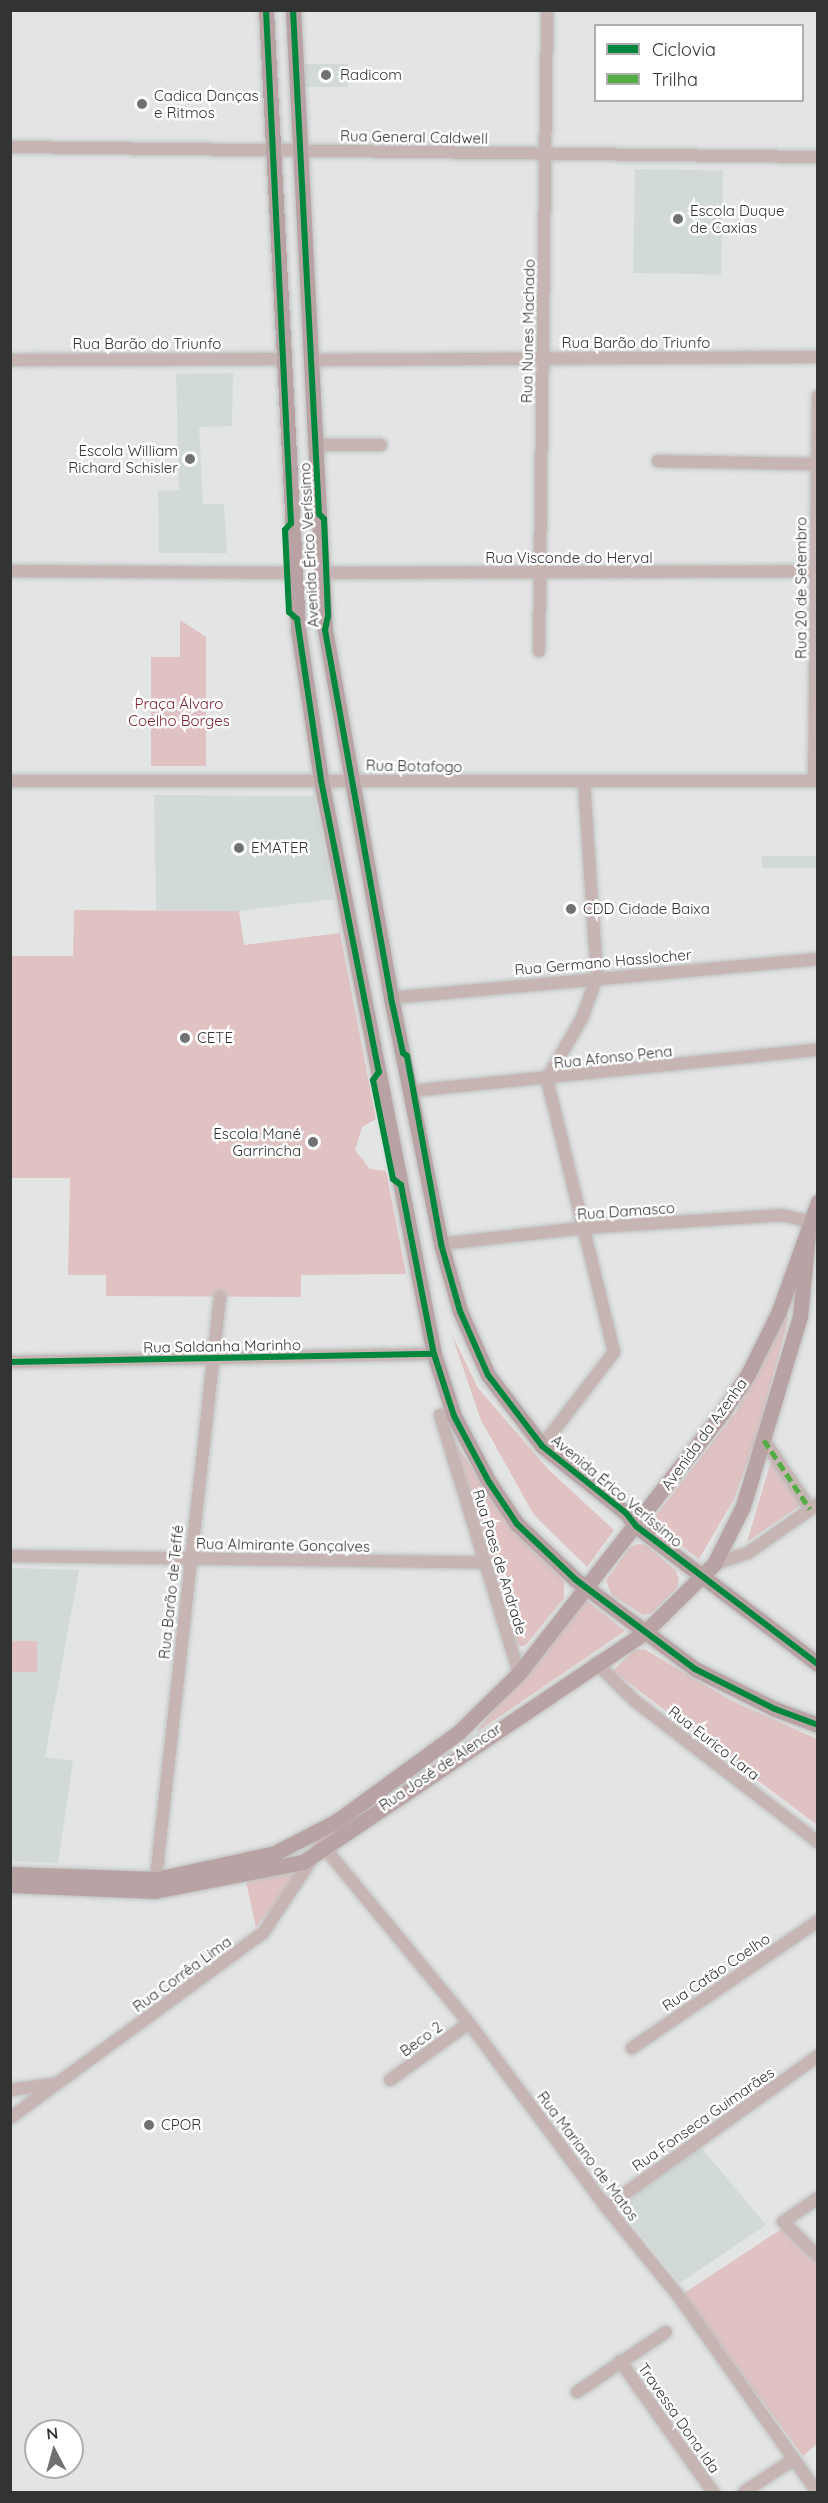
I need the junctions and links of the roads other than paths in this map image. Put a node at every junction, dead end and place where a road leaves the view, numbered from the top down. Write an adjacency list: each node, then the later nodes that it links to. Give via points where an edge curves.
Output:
1 (266, 10): 5 (main road, Avenida Érico Veríssimo)
2 (293, 10): 6 (main road, Avenida Érico Veríssimo)
3 (547, 10): 7 (street, Rua Nunes Machado)
4 (10, 147): 5 (street, Rua General Caldwell)
5 (271, 150): 6 (street, Rua General Caldwell); 10 (main road, Avenida Érico Veríssimo)
6 (297, 150): 7 (street, Rua General Caldwell); 13 (main road, Avenida Érico Veríssimo)
7 (546, 153): 8 (street, Rua General Caldwell); 11 (street, Rua Nunes Machado)
8 (818, 157)
9 (818, 357): 11 (street, Rua Barão do Triunfo)
10 (284, 359): 12 (street, Rua Barão do Triunfo); 21 (main road, Avenida Érico Veríssimo)
11 (543, 359): 13 (street, Rua Barão do Triunfo); 23 (street, Rua Nunes Machado)
12 (10, 360)
13 (312, 360): 15 (main road, Avenida Érico Veríssimo)
14 (818, 396): 18 (street, Rua 20 de Setembro)
15 (315, 445): 16 (street); 22 (main road, Avenida Érico Veríssimo)
16 (381, 445)
17 (658, 461): 18 (street)
18 (817, 464): 20 (street, Rua 20 de Setembro)
19 (10, 571): 21 (street)
20 (817, 571): 23 (street, Rua Visconde do Herval); 28 (street, Rua 20 de Setembro)
21 (293, 573): 25 (main road, Avenida Érico Veríssimo)
22 (321, 573): 23 (street, Rua Visconde do Herval); 26 (main road, Avenida Érico Veríssimo, via 325,630)
23 (540, 573): 24 (street, Rua Nunes Machado)
24 (539, 651)
25 (321, 780): 26 (street, Rua Botafogo); 27 (street, Rua Botafogo); 41 (main road, Avenida Érico Veríssimo)
26 (349, 780): 29 (street, Rua Botafogo); 32 (main road, Avenida Érico Veríssimo)
27 (10, 781)
28 (816, 781): 29 (street, Rua Botafogo)
29 (584, 783): 31 (street)
30 (818, 959): 31 (street, Rua Germano Hasslocher)
31 (597, 977): 32 (street, Rua Germano Hasslocher); 34 (street, via 582,1018)
32 (391, 998): 35 (main road, Avenida Érico Veríssimo)
33 (818, 1050): 34 (street, Rua Afonso Pena)
34 (547, 1079): 35 (street, Rua Afonso Pena); 37 (street)
35 (411, 1091): 39 (main road, Avenida Érico Veríssimo)
36 (818, 1202): 38 (main road, Avenida da Azenha)
37 (582, 1228): 38 (street, Rua Damasco, via 781,1215); 39 (street, Rua Damasco); 46 (street, via 614,1352)
38 (812, 1229): 45 (main road, Avenida da Azenha, via 800,1316); 48 (main road, Avenida da Azenha, via 748,1374)
39 (441, 1244): 46 (main road, Avenida Érico Veríssimo, via 460,1311 488,1375)
40 (220, 1297): 42 (street, Rua Barão de Teffé)
41 (434, 1354): 42 (street, Rua Saldanha Marinho); 44 (main road, Avenida Érico Veríssimo)
42 (213, 1358): 43 (street, Rua Saldanha Marinho); 50 (street, Rua Barão de Teffé)
43 (10, 1362)
44 (446, 1418): 51 (street, Rua Paes de Andrade); 54 (main road, Avenida Érico Veríssimo, via 517,1524 576,1580)
45 (764, 1440): 47 (street); 52 (main road, Avenida da Azenha, via 743,1506)
46 (542, 1446): 48 (main road, Avenida Érico Veríssimo, via 626,1513)
47 (814, 1507): 52 (street, via 748,1553)
48 (636, 1526): 53 (main road, Avenida Érico Veríssimo); 54 (main road, Avenida da Azenha)
49 (10, 1556): 50 (street, Rua Almirante Gonçalves)
50 (189, 1559): 51 (street, Rua Almirante Gonçalves); 64 (street, Rua Barão de Teffé)
51 (483, 1563): 58 (street, Rua Paes de Andrade)
52 (714, 1564): 53 (main road, Rua José de Alencar)
53 (703, 1577): 55 (main road, Rua José de Alencar); 57 (main road, Avenida Érico Veríssimo)
54 (588, 1585): 55 (main road, Avenida Érico Veríssimo); 58 (main road, Rua José de Alencar)
55 (645, 1632): 56 (main road, Rua José de Alencar); 59 (main road, Avenida Érico Veríssimo, via 724,1685)
56 (596, 1663): 61 (street, Rua Eurico Lara, via 636,1702); 62 (main road, Rua José de Alencar)
57 (818, 1664)
58 (519, 1673): 60 (main road, Rua José de Alencar, via 459,1732)
59 (818, 1725)
60 (338, 1821): 62 (street, Rua Corrêa Lima); 64 (main road, Rua José de Alencar, via 275,1853)
61 (818, 1842)
62 (323, 1846): 64 (main road, Rua José de Alencar, via 303,1862 279,1869); 66 (street, Rua Mariano de Matos); 69 (street, Rua Corrêa Lima, via 263,1933)
63 (11, 1881): 64 (main road, Rua José de Alencar); 64 (main road, Rua José de Alencar, via 51,1876)
64 (155, 1885)
65 (818, 1921): 67 (street, Rua Catão Coelho)
66 (469, 2023): 70 (street, Beco 2); 77 (street, Rua Mariano de Matos)
67 (632, 2048)
68 (818, 2056): 77 (street, Rua Fonseca Guimarães)
69 (64, 2078): 71 (street, via 44,2087); 73 (street, Rua Corrêa Lima)
70 (390, 2079)
71 (10, 2091): 73 (street)
72 (10, 2107): 74 (street)
73 (25, 2107): 75 (street, Rua Corrêa Lima)
74 (10, 2114)
75 (10, 2118)
76 (818, 2198): 78 (street, via 783,2222)
77 (606, 2206): 82 (street, Rua Mariano de Matos, via 677,2294)
78 (818, 2256)
79 (666, 2332): 80 (street)
80 (620, 2361): 81 (street); 83 (street, Travessa Dona Ida)
81 (577, 2392)
82 (794, 2459): 84 (street); 85 (street, Rua Mariano de Matos)
83 (713, 2493)
84 (744, 2493)
85 (817, 2493)

